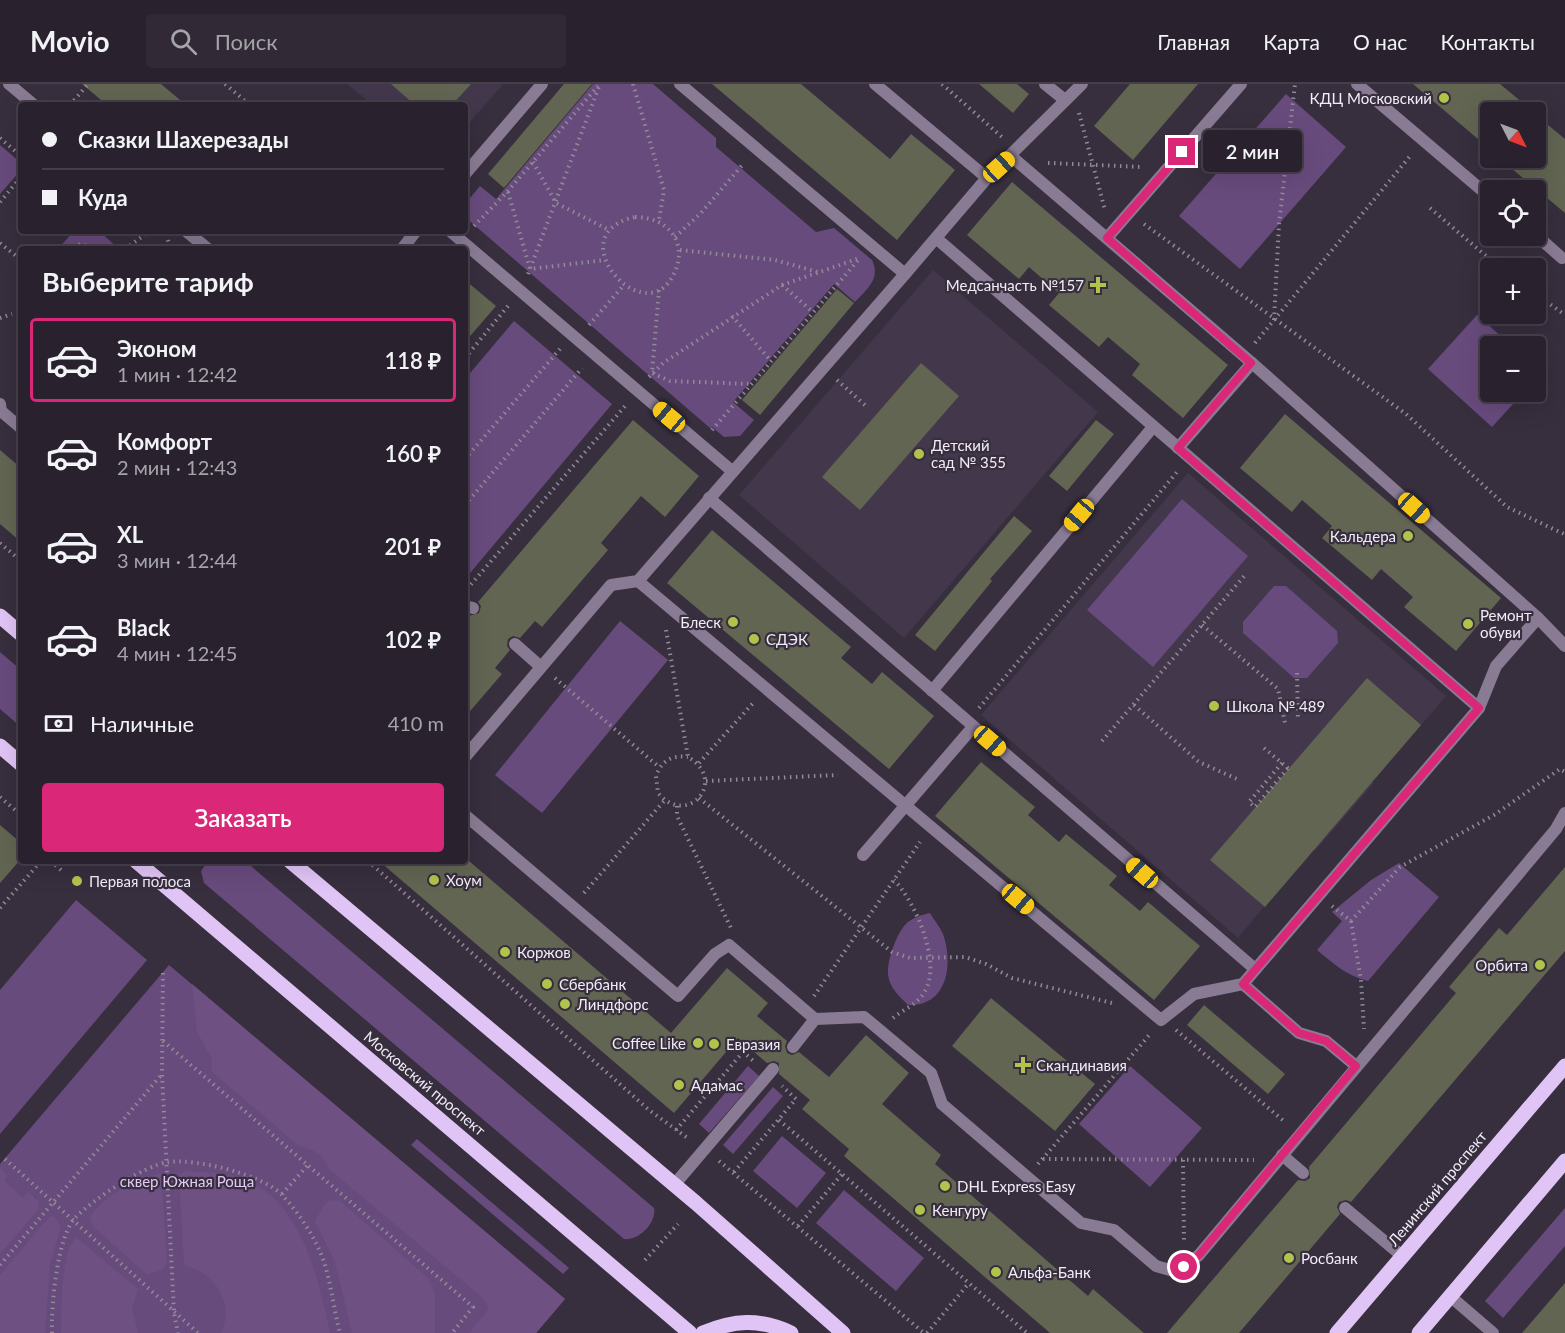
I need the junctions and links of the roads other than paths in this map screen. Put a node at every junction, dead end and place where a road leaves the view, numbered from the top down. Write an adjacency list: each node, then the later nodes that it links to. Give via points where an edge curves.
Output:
1 (9, 84): 10 (lane)
2 (542, 84): 12 (lane)
3 (680, 84): 26 (lane)
4 (875, 84): 13 (lane)
5 (1046, 84): 9 (lane)
6 (1082, 84): 9 (lane)
7 (1241, 84): 19 (lane)
8 (1356, 84): 14 (lane)
9 (1065, 100): 11 (lane)
10 (30, 102)
11 (1011, 156): 13 (lane); 19 (lane)
12 (468, 170)
13 (987, 178): 18 (lane)
14 (1480, 189)
15 (190, 234): 21 (lane)
16 (414, 234): 22 (lane)
17 (453, 234): 23 (lane)
18 (936, 238): 26 (lane); 30 (lane)
19 (1107, 238): 27 (lane)
20 (1546, 243): 25 (lane)
21 (204, 246)
22 (404, 246)
23 (467, 246)
24 (468, 247): 32 (lane)
25 (1564, 258)
26 (906, 274): 32 (lane)
27 (1251, 363): 31 (lane); 36 (lane)
28 (0, 404): 29 (lane, via 1,411)
29 (18, 425)
30 (1153, 426): 31 (lane); 41 (lane)
31 (1178, 448): 42 (lane)
32 (732, 471): 33 (lane)
33 (709, 498): 34 (lane); 41 (lane)
34 (638, 580): 40 (lane, via 611,585); 47 (lane)
35 (0, 616): 37 (main road)
36 (1538, 618): 39 (lane); 42 (lane, via 1496,666)
37 (18, 631)
38 (515, 644): 40 (lane)
39 (1565, 646)
40 (542, 667): 45 (lane)
41 (932, 691): 43 (lane)
42 (1479, 708): 53 (lane)
43 (970, 724): 47 (lane); 53 (lane)
44 (0, 746): 46 (main road)
45 (468, 753)
46 (18, 761)
47 (906, 805): 50 (lane); 54 (lane, via 1161,1020 1194,994)
48 (1565, 813): 57 (lane, via 1556,829)
49 (468, 818): 55 (lane, via 678,996 715,954 729,945)
50 (863, 855)
51 (140, 864): 67 (main road, Московский проспект)
52 (294, 864): 63 (main road)
53 (1255, 969): 54 (lane)
54 (1243, 984): 57 (lane, via 1299,1033 1326,1041)
55 (810, 1014): 56 (lane); 60 (lane, via 864,1017 931,1073 942,1104 1027,1178 1081,1223 1114,1230 1156,1266 1170,1270 1184,1267 1199,1255)
56 (793, 1047)
57 (1356, 1066): 60 (lane)
58 (1565, 1066): 65 (main road, Ленинский проспект)
59 (773, 1069): 63 (lane)
60 (1282, 1155): 62 (lane)
61 (1565, 1161): 66 (main road)
62 (1303, 1173)
63 (674, 1185): 70 (main road)
64 (1345, 1208): 65 (lane)
65 (1402, 1256): 71 (main road, Ленинский проспект)
66 (1450, 1296): 72 (main road); 73 (lane)
67 (690, 1333)
68 (703, 1333): 69 (main road, via 726,1324 751,1321)
69 (791, 1333)
70 (843, 1333)
71 (1337, 1333)
72 (1419, 1333)
73 (1493, 1333)

